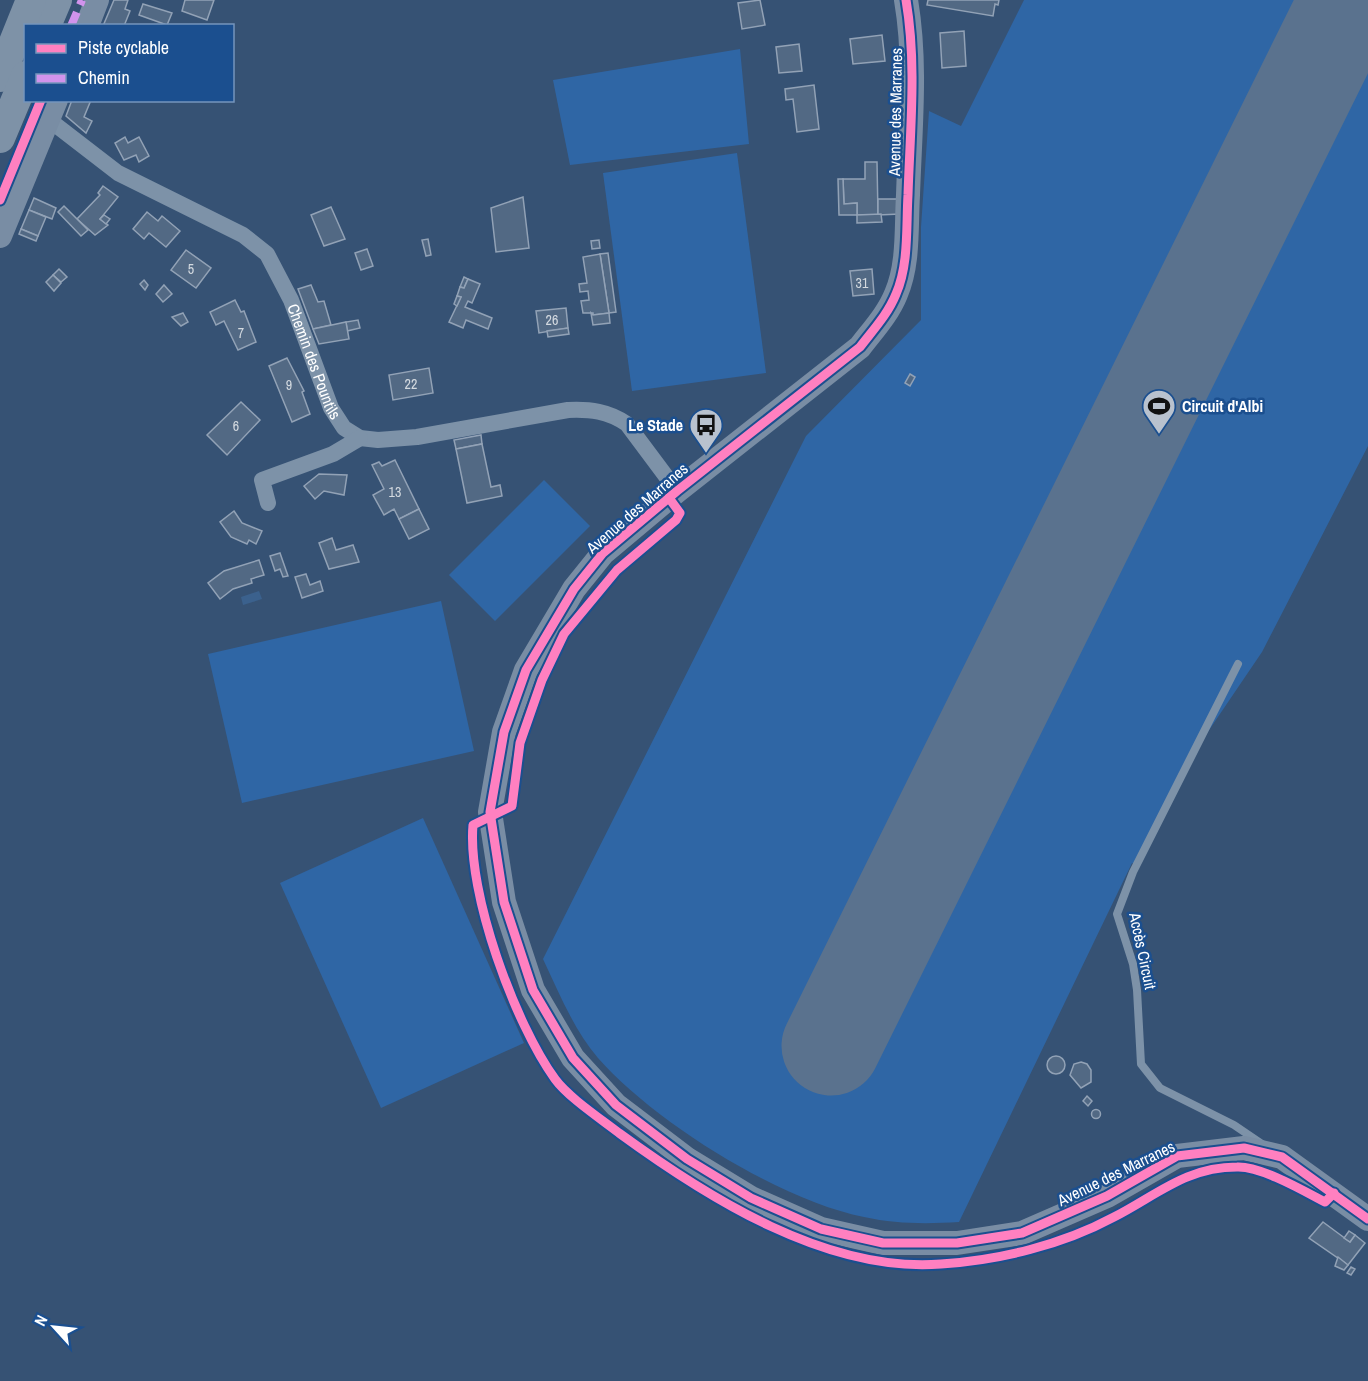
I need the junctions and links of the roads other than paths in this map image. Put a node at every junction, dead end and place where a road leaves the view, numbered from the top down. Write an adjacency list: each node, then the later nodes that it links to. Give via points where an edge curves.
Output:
1 (31, 0): 7 (highway)
2 (57, 0): 5 (highway)
3 (97, 0): 6 (street)
4 (906, 0): 13 (street, Avenue des Marranes, via 912,32 910,131 905,266 896,294 882,320 860,347)
5 (47, 24)
6 (88, 24)
7 (0, 77)
8 (24, 81): 10 (highway)
9 (52, 110): 11 (street); 12 (street, Chemin des Pountils, via 117,173 243,235 267,255 291,300 331,408 344,428)
10 (0, 138)
11 (0, 236)
12 (360, 438): 13 (street, via 417,437 592,409 616,417); 14 (street, via 333,454 262,480)
13 (677, 491): 16 (street, Avenue des Marranes, via 603,553 574,589 526,670 504,732 490,812 504,902 533,990 573,1058 616,1105 687,1159 751,1198 821,1229 883,1243 957,1244 1022,1233 1107,1196 1177,1156 1244,1148)
14 (268, 503)
15 (1238, 664): 16 (lane, Accès Circuit, via 1133,872 1117,914 1133,964 1141,1064 1160,1088 1234,1125)
16 (1282, 1157): 17 (street, Avenue des Marranes)
17 (1368, 1218)

